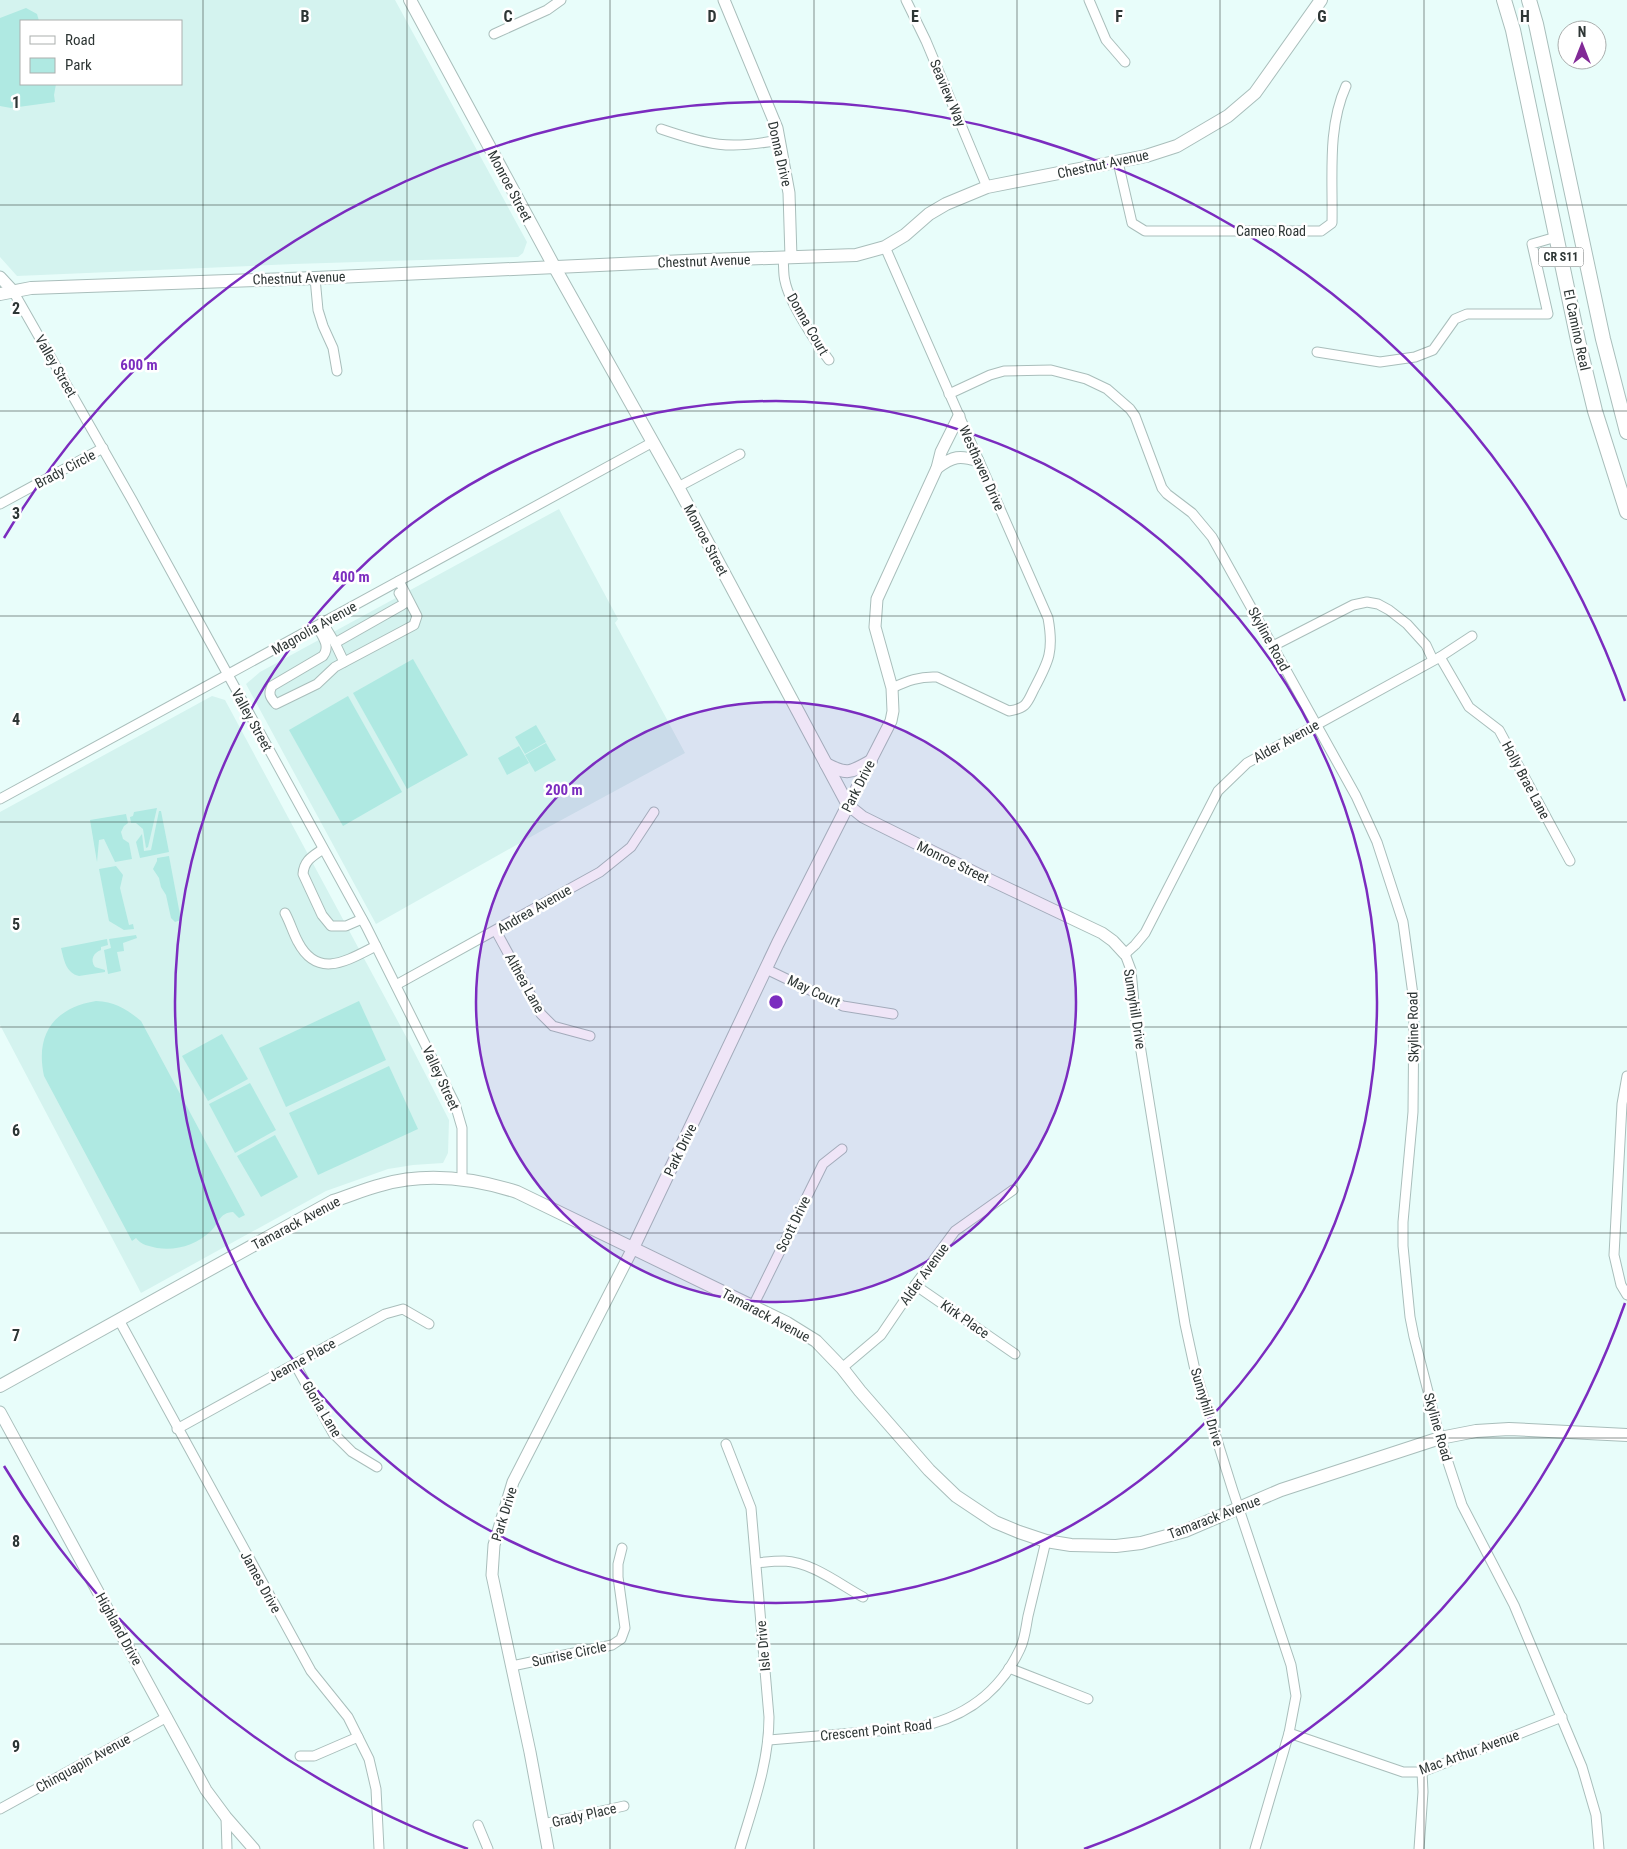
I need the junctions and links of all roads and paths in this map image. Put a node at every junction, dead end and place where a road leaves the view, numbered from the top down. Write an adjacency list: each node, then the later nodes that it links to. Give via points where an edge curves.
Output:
1 (410, 0): 19 (main road, Monroe Street)
2 (561, 0): 9 (street, via 547,10)
3 (724, 0): 13 (street, Donna Drive, via 777,128)
4 (906, 0): 15 (street, Seaview Way)
5 (1089, 0): 10 (street, via 1106,40)
6 (1321, 0): 14 (main road, Chestnut Avenue, via 1255,93 1228,116 1177,146)
7 (1504, 0): 16 (main road, El Camino Real / CR S11)
8 (1528, 0): 29 (main road, El Camino Real / CR S11, via 1603,339)
9 (494, 34)
10 (1125, 62)
11 (1346, 86): 14 (street, Cameo Road, via 1333,127 1332,223 1322,231 1145,231 1132,223)
12 (661, 129): 13 (street, via 720,146 750,146)
13 (778, 140): 18 (street, Donna Drive, via 789,193)
14 (1118, 162): 15 (main road, Chestnut Avenue)
15 (987, 187): 17 (main road, Chestnut Avenue, via 946,204)
16 (1556, 237): 24 (street, via 1532,244 1548,314 1467,314 1455,319 1433,350 1380,362); 37 (main road, El Camino Real / CR S11, via 1595,411)
17 (884, 247): 18 (main road, Chestnut Avenue, via 856,255); 27 (street, Westhaven Drive)
18 (787, 258): 19 (main road, Chestnut Avenue); 25 (street, Donna Court, via 785,281 789,293)
19 (555, 268): 21 (main road, Chestnut Avenue); 30 (main road, Monroe Street)
20 (0, 276): 22 (street, Valley Street)
21 (315, 278): 22 (main road, Chestnut Avenue); 26 (street, via 318,310 334,348)
22 (13, 291): 23 (main road, Chestnut Avenue); 31 (street, Valley Street)
23 (0, 294)
24 (1317, 352)
25 (829, 360)
26 (337, 371)
27 (949, 394): 28 (street, Westhaven Drive); 42 (street, Skyline Road, via 1004,371 1051,370 1086,379 1106,389 1135,416 1162,488 1192,513 1212,537)
28 (958, 416): 33 (street, Westhaven Drive); 34 (street, Park Drive, via 941,452)
29 (1627, 432)
30 (653, 442): 35 (main road, Monroe Street); 38 (street, Magnolia Avenue)
31 (103, 448): 36 (street, Brady Circle); 45 (street, Valley Street)
32 (740, 454): 35 (street)
33 (978, 461): 34 (street, via 956,457); 46 (street, Westhaven Drive, via 1048,618 1051,633 1046,669 1030,701 1009,711 936,677 926,676)
34 (938, 468): 46 (street, Park Drive, via 877,600 875,627)
35 (678, 487): 49 (main road, Monroe Street)
36 (0, 504)
37 (1627, 512)
38 (396, 583): 39 (street, Magnolia Avenue); 41 (street, via 404,603); 44 (street, via 417,616 414,625)
39 (320, 625): 41 (street); 44 (street, via 326,652 272,686 270,697 276,704 317,684); 45 (street, Magnolia Avenue)
40 (1472, 636): 43 (street, Alder Avenue)
41 (335, 643): 44 (street)
42 (1273, 646): 43 (street, Holly Brae Lane, via 1353,605 1367,602 1384,607 1407,624); 47 (street, Skyline Road)
43 (1436, 658): 47 (street, Alder Avenue); 54 (street, Holly Brae Lane, via 1469,707 1499,730)
44 (344, 662)
45 (228, 675): 50 (street, Magnolia Avenue); 53 (street, Valley Street)
46 (892, 688): 48 (street, Park Drive, via 893,711)
47 (1316, 725): 59 (street, Alder Avenue, via 1247,763 1218,791 1145,932); 82 (street, Skyline Road, via 1356,796 1377,842 1403,922 1414,1002 1413,1112 1403,1246 1410,1317)
48 (871, 761): 49 (main road, via 856,770 842,772); 51 (street, Park Drive)
49 (826, 764): 51 (main road, Monroe Street)
50 (0, 799)
51 (848, 805): 59 (street, Monroe Street, via 872,822 1102,933); 60 (main road, Park Drive)
52 (654, 812): 57 (street, Andrea Avenue, via 631,847 600,872)
53 (323, 849): 56 (street, Valley Street); 56 (street, via 308,859 303,874 322,915 331,926 346,926)
54 (1570, 861)
55 (285, 913): 58 (street, via 307,956 318,962 327,965 341,963)
56 (362, 919): 58 (street, Valley Street)
57 (496, 930): 61 (street, Andrea Avenue); 63 (street, Althea Lane, via 541,1014 553,1026)
58 (376, 946): 61 (street, Valley Street)
59 (1125, 954): 85 (street, Sunnyhill Drive, via 1131,970 1135,1014 1184,1324)
60 (766, 969): 62 (street, May Court, via 844,1006); 69 (main road, Park Drive)
61 (396, 985): 67 (street, Valley Street, via 455,1104 462,1128)
62 (893, 1014)
63 (590, 1036)
64 (1627, 1076): 65 (street)
65 (1624, 1105): 71 (street, via 1614,1255 1621,1285)
66 (842, 1149): 72 (street, Scott Drive, via 823,1164)
67 (462, 1179): 69 (main road, Tamarack Avenue, via 517,1192); 73 (main road, Tamarack Avenue, via 405,1180 334,1201)
68 (1014, 1190): 70 (street, Alder Avenue, via 955,1231)
69 (633, 1248): 72 (main road, Tamarack Avenue); 90 (street, Park Drive, via 513,1482 505,1505 494,1545 492,1575)
70 (915, 1284): 75 (street, Kirk Place); 77 (street, Alder Avenue, via 881,1335)
71 (1627, 1295)
72 (752, 1306): 77 (main road, Tamarack Avenue, via 816,1341)
73 (119, 1320): 78 (main road, Tamarack Avenue); 80 (street, James Drive)
74 (429, 1324): 76 (street, Jeanne Place, via 403,1309 385,1314)
75 (1015, 1354)
76 (295, 1364): 80 (street, Jeanne Place); 84 (street, Gloria Lane, via 334,1433 352,1452)
77 (842, 1368): 86 (main road, Tamarack Avenue, via 923,1463 956,1496 995,1522)
78 (0, 1386)
79 (0, 1412): 93 (street, Highland Drive)
80 (177, 1429): 96 (street, James Drive, via 311,1671 348,1717)
81 (1627, 1435): 82 (main road, Tamarack Avenue, via 1509,1429)
82 (1440, 1438): 85 (main road, Tamarack Avenue, via 1281,1490); 94 (street, Skyline Road, via 1462,1505 1514,1605)
83 (726, 1444): 88 (street, Isle Drive, via 750,1508)
84 (377, 1467)
85 (1238, 1508): 86 (main road, Tamarack Avenue, via 1184,1531 1141,1543 1116,1546); 95 (street, Sunnyhill Drive, via 1292,1665 1296,1696)
86 (1046, 1541): 91 (street, Crescent Point Road, via 1021,1648)
87 (622, 1548): 90 (street, Sunrise Circle, via 618,1577 625,1628 621,1639 612,1645)
88 (756, 1563): 89 (street, via 785,1561 802,1565); 97 (street, Isle Drive)
89 (863, 1597)
90 (512, 1666): 103 (street, Park Drive)
91 (1009, 1668): 92 (street); 97 (street, Crescent Point Road, via 986,1696 958,1715 933,1724)
92 (1088, 1699)
93 (167, 1717): 100 (street, Chinquapin Avenue); 102 (street, Highland Drive, via 206,1790)
94 (1562, 1717): 99 (street, Mac Arthur Avenue); 113 (street, Skyline Road, via 1594,1807)
95 (1289, 1733): 99 (street, Mac Arthur Avenue, via 1403,1772); 111 (street, Sunnyhill Drive)
96 (358, 1737): 98 (street, via 314,1756); 107 (street, James Drive, via 369,1759 376,1789)
97 (769, 1740): 110 (street, Isle Drive)
98 (300, 1756)
99 (1422, 1772): 112 (street)
100 (1, 1806)
101 (624, 1806): 103 (street, Grady Place)
102 (226, 1816): 105 (street); 106 (street, Highland Drive)
103 (543, 1824): 109 (street, Park Drive)
104 (478, 1825): 108 (street)
105 (227, 1849)
106 (254, 1849)
107 (379, 1849)
108 (488, 1849)
109 (548, 1849)
110 (740, 1849)
111 (1255, 1849)
112 (1419, 1849)
113 (1599, 1849)

